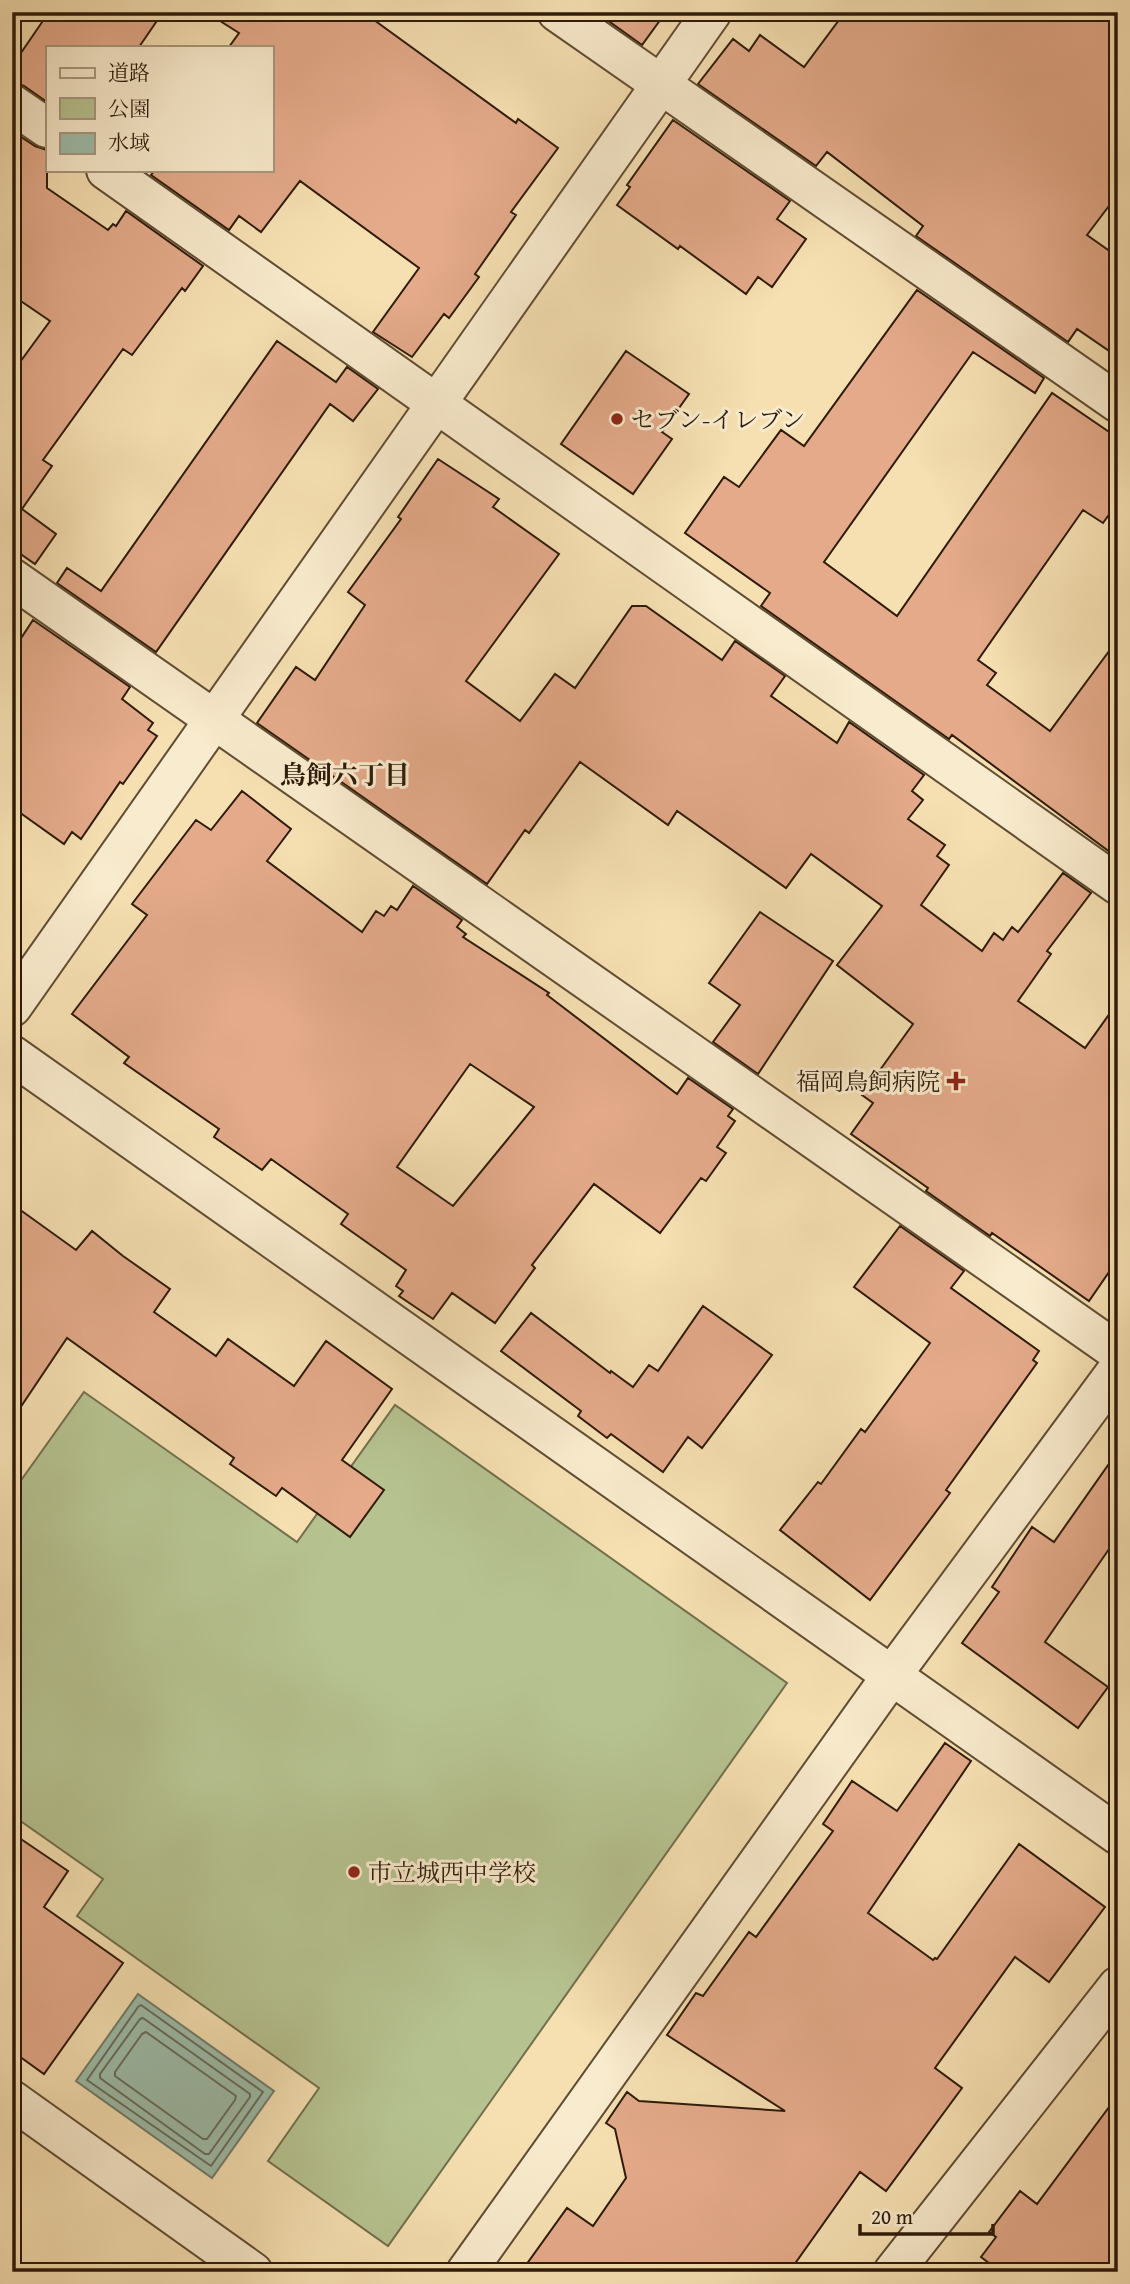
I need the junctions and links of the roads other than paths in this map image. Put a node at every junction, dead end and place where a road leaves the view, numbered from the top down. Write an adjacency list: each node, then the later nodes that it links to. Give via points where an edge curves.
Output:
1 (556, 12): 3 (street)
2 (712, 12): 3 (street)
3 (659, 85): 7 (street); 8 (street)
4 (12, 104): 5 (street)
5 (46, 127)
6 (109, 172): 8 (street)
7 (1118, 403)
8 (438, 405): 10 (street); 11 (street)
9 (12, 578): 10 (street)
10 (214, 720): 12 (street); 14 (street)
11 (1118, 885)
12 (12, 1007)
13 (12, 1055): 16 (street)
14 (1118, 1352)
15 (1118, 1369): 16 (street)
16 (892, 1675): 17 (street); 21 (street)
17 (1118, 1835)
18 (1118, 1986): 22 (street)
19 (12, 2100): 20 (street)
20 (253, 2272)
21 (466, 2272)
22 (893, 2272)

